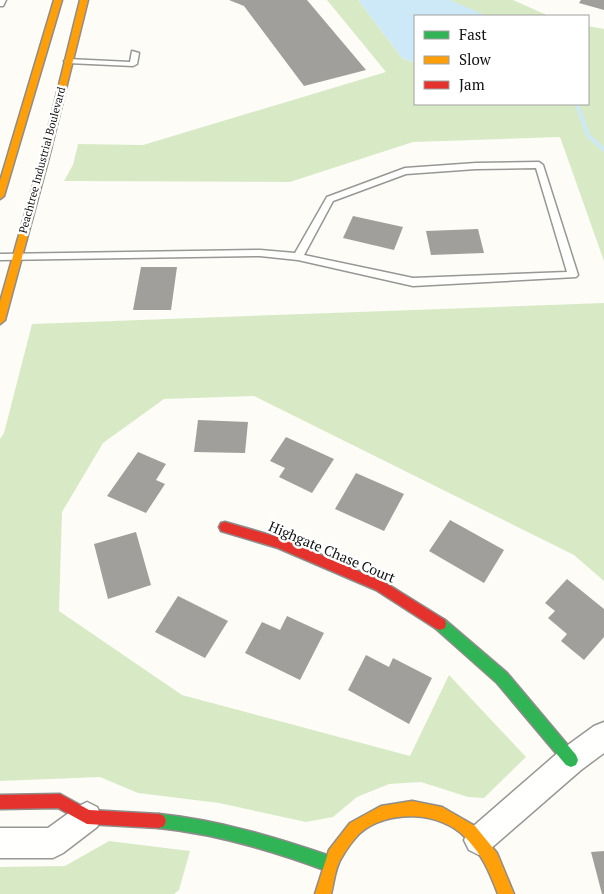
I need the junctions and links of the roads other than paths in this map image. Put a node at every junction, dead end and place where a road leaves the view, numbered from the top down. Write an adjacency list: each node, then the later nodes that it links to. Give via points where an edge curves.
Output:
1 (2, 0): 4 (lane)
2 (58, 0): 7 (main road)
3 (84, 0): 6 (main road, Peachtree Industrial Boulevard)
4 (0, 4)
5 (135, 53): 6 (lane, via 133,64)
6 (68, 61): 8 (main road, Peachtree Industrial Boulevard)
7 (0, 196)
8 (17, 256): 9 (lane, via 210,252); 10 (lane); 11 (main road, Peachtree Industrial Boulevard)
9 (298, 256): 9 (lane, via 413,282 573,275 539,165 405,172 330,199)
10 (0, 257)
11 (0, 320)
12 (225, 527): 14 (main road, Highgate Chase Court, via 280,543 380,586 447,628 502,678)
13 (604, 736): 14 (street)
14 (572, 760): 17 (street)
15 (0, 802): 16 (main road, via 60,801)
16 (87, 817): 18 (street, via 53,843); 19 (main road, via 188,822 283,847)
17 (479, 840): 19 (main road, via 448,816 414,807 396,808 364,821 350,833); 21 (main road, via 498,870)
18 (0, 843)
19 (330, 864): 20 (main road)
20 (323, 894)
21 (506, 894)

